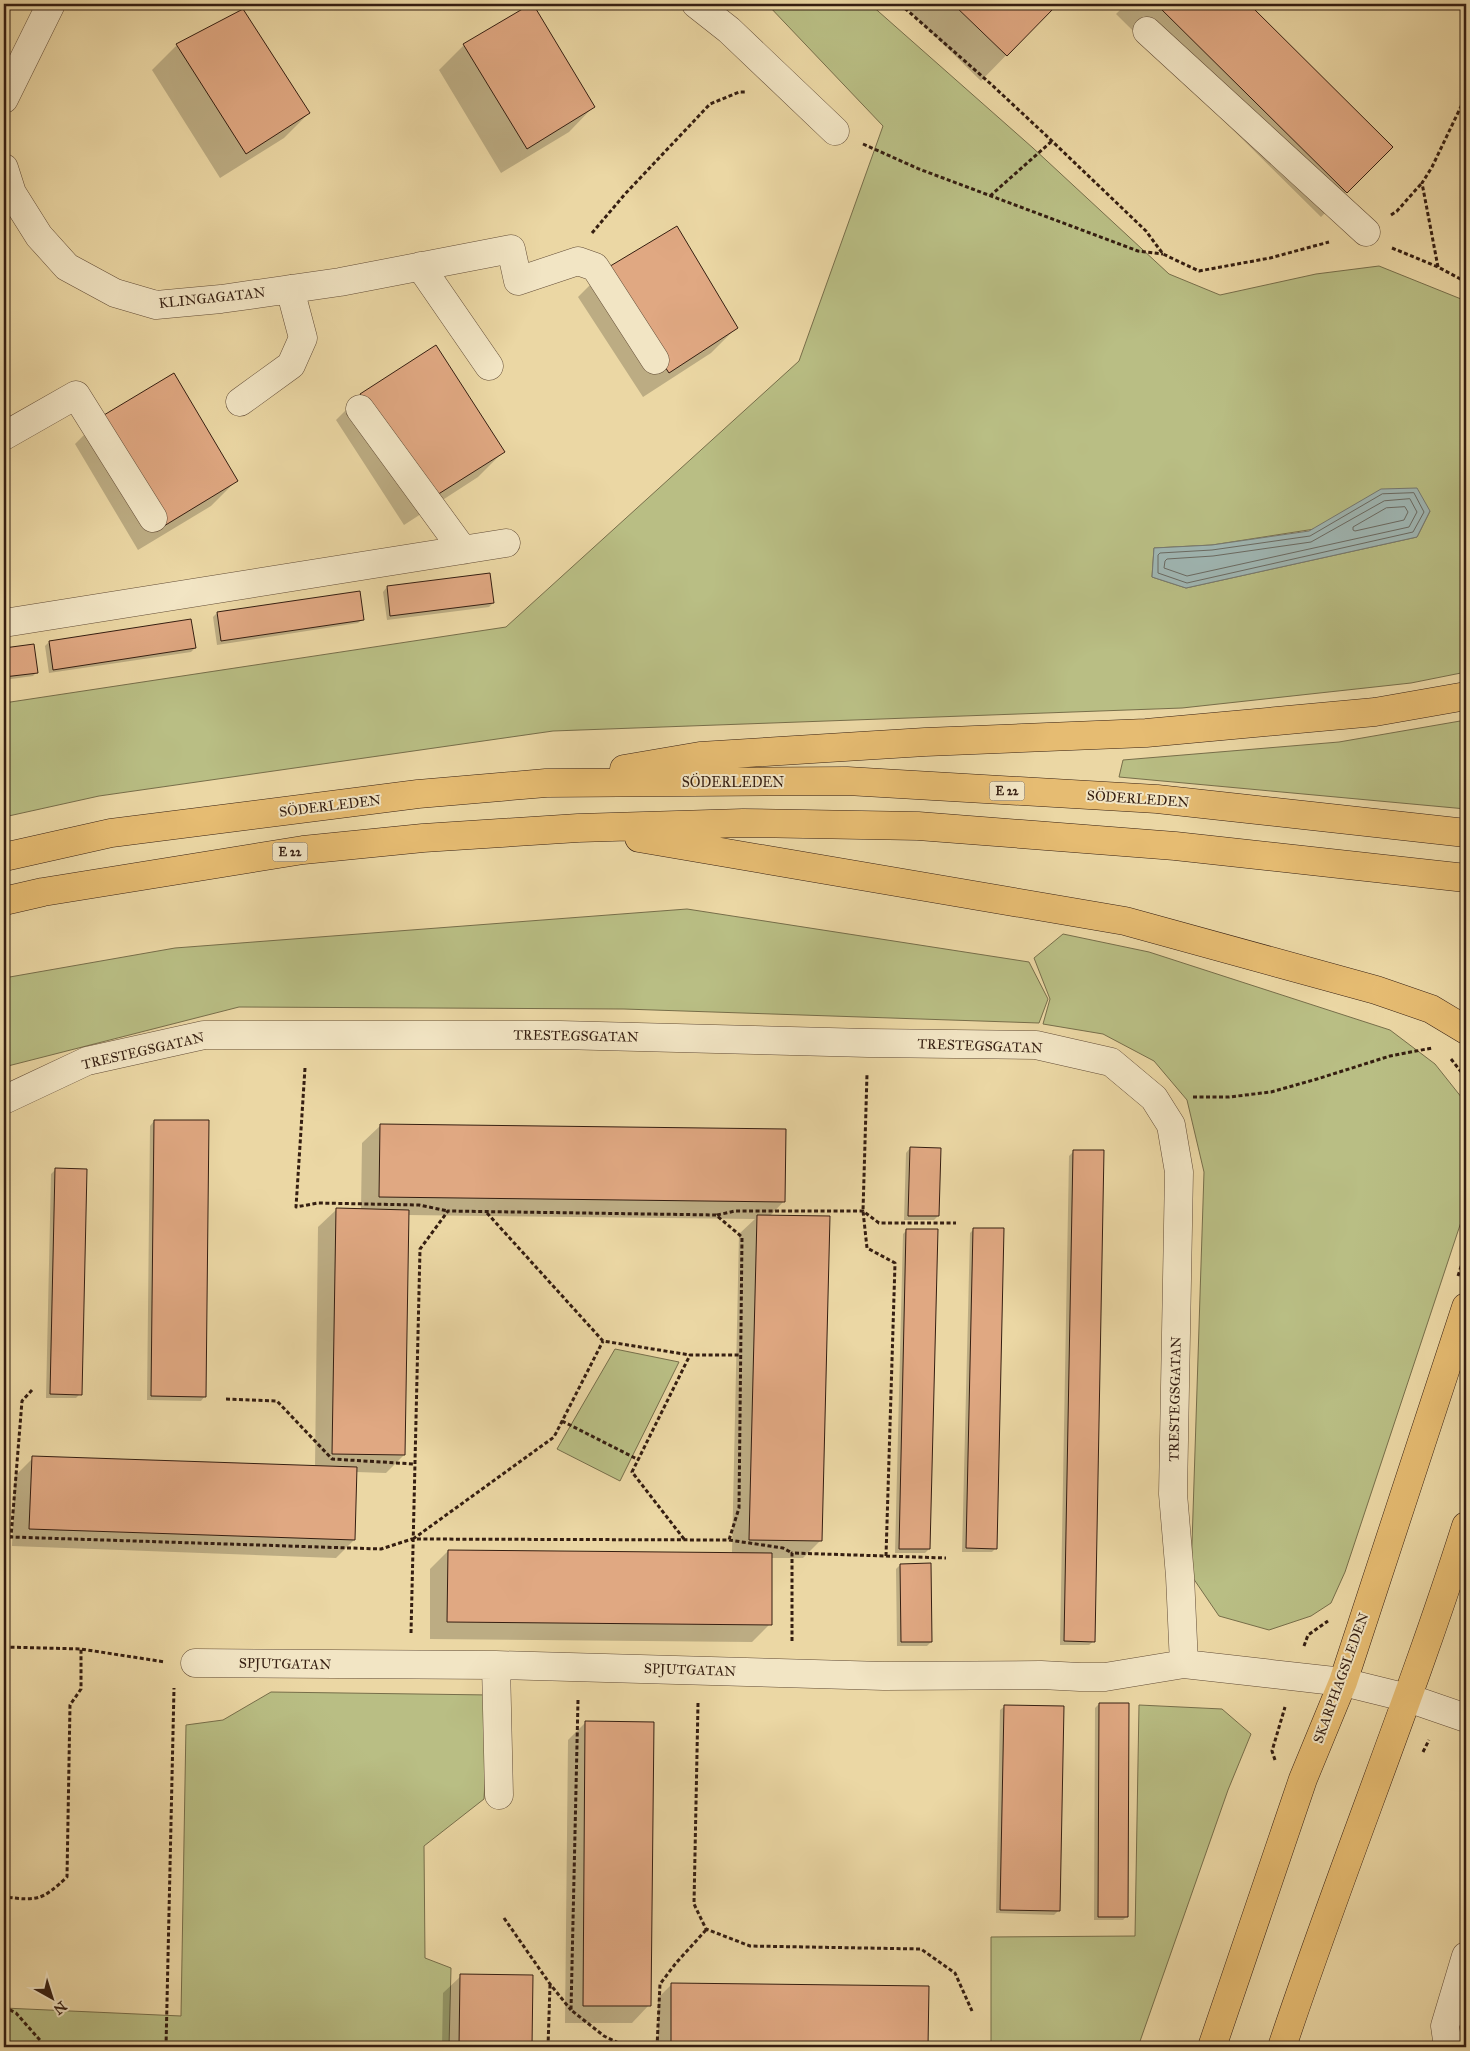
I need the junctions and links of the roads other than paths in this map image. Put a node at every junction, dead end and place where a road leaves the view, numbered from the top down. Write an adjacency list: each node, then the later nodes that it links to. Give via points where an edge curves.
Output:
1 (51, 4): 4 (street)
2 (696, 4): 5 (street, via 729,30)
3 (1147, 31): 7 (street)
4 (4, 99)
5 (835, 131)
6 (7, 185): 9 (street, KLINGAGATAN, via 39,236 67,267 115,292 156,305)
7 (1366, 232)
8 (420, 266): 9 (street, KLINGAGATAN); 10 (street, KLINGAGATAN, via 511,249 518,281 578,261 595,267); 11 (street)
9 (290, 289): 12 (street, via 303,338 291,365)
10 (655, 360)
11 (488, 366)
12 (240, 402)
13 (360, 409): 17 (street)
14 (4, 436): 15 (street, via 76,395)
15 (153, 518)
16 (506, 543): 17 (street)
17 (463, 550): 18 (street)
18 (4, 623)
19 (1466, 696): 20 (main road, via 1375,712 1146,733 700,756)
20 (546, 782): 22 (main road, SÖDERLEDEN / E 22, via 847,781 1157,800); 23 (main road, SÖDERLEDEN / E 22, via 418,794 111,833)
21 (578, 828): 24 (main road, E 22, via 743,823 918,826 1175,846); 25 (main road, E 22, via 303,850); 26 (main road, via 1125,921 1376,990 1431,1009)
22 (1466, 833)
23 (4, 857)
24 (1466, 878)
25 (4, 901)
26 (1466, 1030)
27 (4, 1100): 31 (street, TRESTEGSGATAN, via 87,1061 204,1036 560,1035 1036,1045 1112,1062 1154,1098 1171,1125 1179,1172 1174,1494)
28 (1466, 1307): 33 (main road, SKARPHAGSLEDEN)
29 (1466, 1526): 34 (main road)
30 (185, 1663): 32 (street, SPJUTGATAN)
31 (1184, 1664): 32 (street, SPJUTGATAN, via 1105,1677 884,1676); 33 (street)
32 (496, 1665): 36 (street)
33 (1343, 1682): 34 (street); 38 (main road, SKARPHAGSLEDEN, via 1303,1779)
34 (1408, 1698): 35 (street); 39 (main road)
35 (1466, 1718)
36 (499, 1795)
37 (1466, 1956): 40 (street, via 1445,2026)
38 (1212, 2047)
39 (1282, 2047)
40 (1448, 2047)

